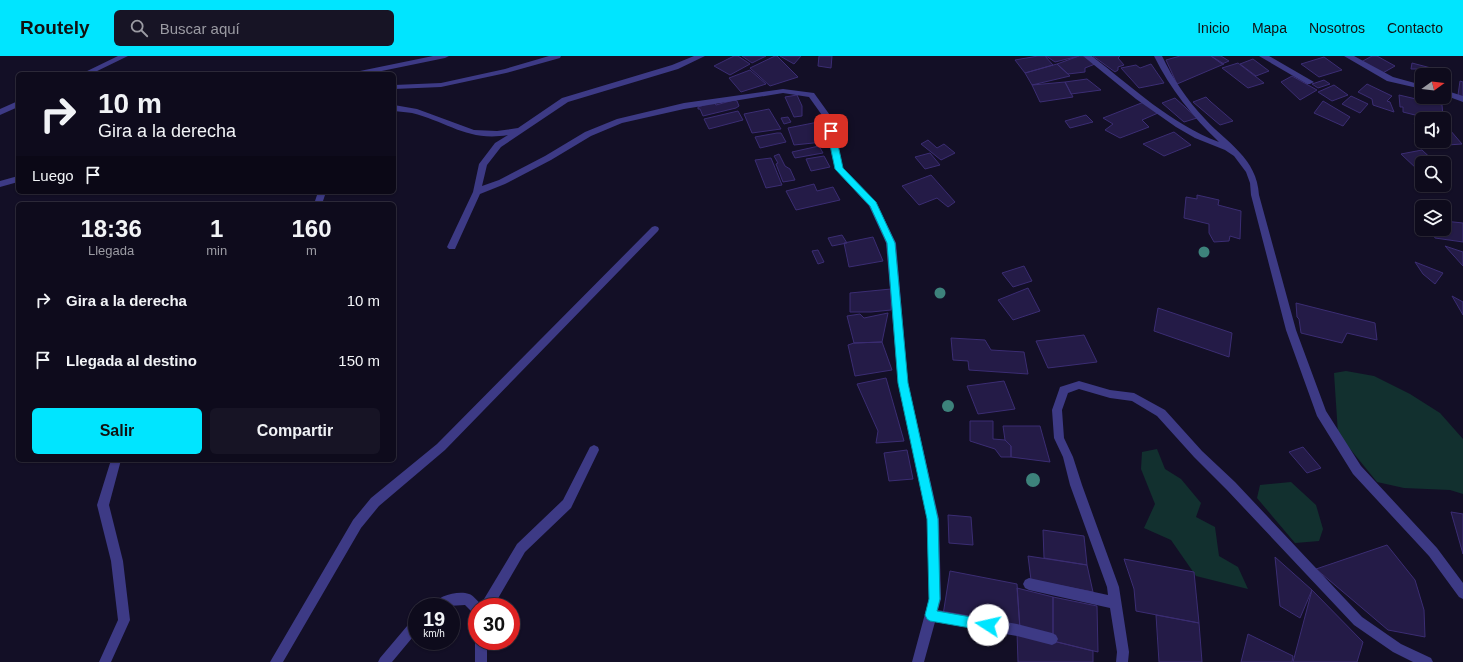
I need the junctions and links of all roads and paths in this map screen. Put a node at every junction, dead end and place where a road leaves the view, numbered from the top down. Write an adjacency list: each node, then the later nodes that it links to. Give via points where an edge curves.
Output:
1 (124, 56): 9 (street)
2 (445, 56): 10 (street)
3 (557, 56): 13 (street, via 506,71 441,85)
4 (701, 56): 19 (street, via 675,67 565,100)
5 (1087, 56): 20 (street, via 1168,119 1195,136)
6 (1158, 56): 20 (street, via 1170,80 1202,121)
7 (1263, 56): 11 (street)
8 (1348, 56): 12 (street, via 1390,79)
9 (89, 72)
10 (365, 72)
11 (1310, 82)
12 (1415, 85)
13 (396, 87)
14 (1451, 95): 15 (street)
15 (1463, 99)
16 (16, 105): 18 (street)
17 (396, 108): 19 (street, via 414,110 473,134 497,134)
18 (0, 112)
19 (523, 128): 23 (street, via 498,145 483,164)
20 (1236, 152): 29 (street, via 1248,166 1255,185 1255,195 1291,330 1321,413 1357,470 1433,552)
21 (16, 180): 22 (street)
22 (0, 184)
23 (477, 192): 25 (street); 32 (street, via 548,158 588,134 620,121 684,106 783,92 810,95 828,118 839,169 873,204 891,243 903,383 933,519 935,599)
24 (655, 229): 37 (street, via 442,447 375,502 356,524)
25 (452, 247)
26 (594, 450): 30 (street, via 567,504 521,548)
27 (115, 462): 36 (street, via 103,505 117,561 124,620)
28 (1029, 584): 31 (street)
29 (1463, 593)
30 (491, 598)
31 (1116, 603): 41 (street, via 1123,652); 42 (street, via 1114,587 1059,438 1057,410 1064,390 1079,385 1110,394 1134,397 1161,413 1358,621 1397,648)
32 (930, 615): 34 (street, via 1017,630); 40 (street)
33 (408, 634): 38 (street)
34 (1052, 639)
35 (481, 650): 39 (street)
36 (104, 662)
37 (276, 662)
38 (384, 662)
39 (481, 662)
40 (918, 662)
41 (1122, 662)
42 (1427, 662)

